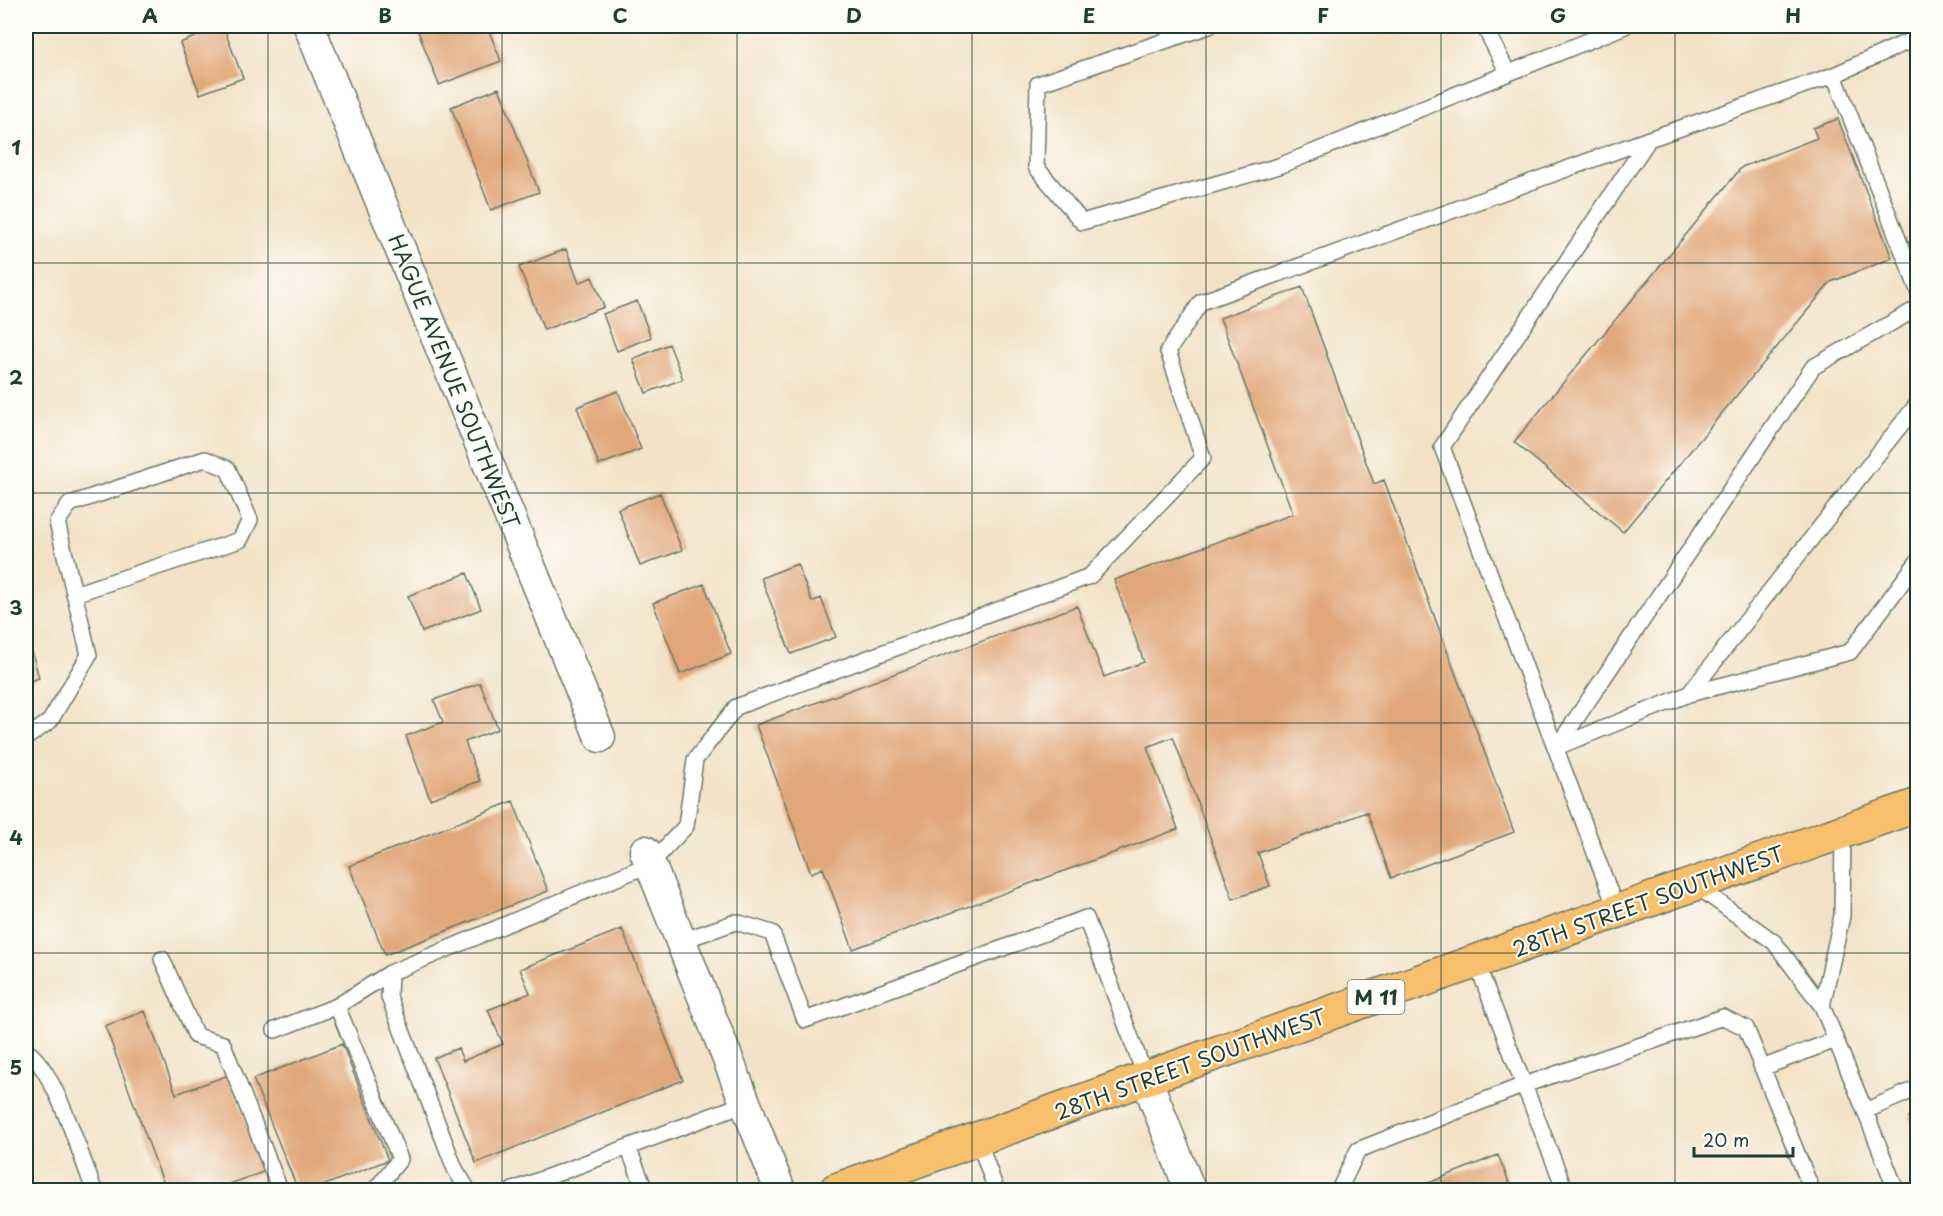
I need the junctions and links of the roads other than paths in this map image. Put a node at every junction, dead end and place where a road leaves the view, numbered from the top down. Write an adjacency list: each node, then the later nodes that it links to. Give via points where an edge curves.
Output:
1 (309, 26): 15 (street, HAGUE AVENUE SOUTHWEST)
2 (1209, 26): 6 (lane, via 1038,84 1036,167 1082,222 1279,166)
3 (1484, 26): 6 (lane)
4 (1625, 26): 6 (lane)
5 (1917, 37): 7 (lane)
6 (1508, 73)
7 (1833, 75): 8 (lane); 9 (lane)
8 (1649, 139): 17 (lane, via 1442,447); 20 (lane, via 1201,302 1168,351 1203,458 1090,576 736,707 695,760 686,826)
9 (1917, 290)
10 (1917, 308): 17 (lane, via 1813,368)
11 (1917, 403): 14 (lane)
12 (1917, 561): 14 (lane, via 1850,652)
13 (74, 594): 13 (lane, via 57,522 70,504 205,459 228,469 250,520 240,540); 16 (lane, via 89,655 50,721)
14 (1689, 694): 17 (lane)
15 (600, 737)
16 (26, 738)
17 (1557, 747): 22 (lane)
18 (1917, 804): 19 (main road, 28TH STREET SOUTHWEST / M 11)
19 (1843, 831): 21 (main road, 28TH STREET SOUTHWEST / M 11); 28 (lane, via 1842,916)
20 (648, 858): 23 (street); 26 (lane)
21 (1695, 884): 22 (main road, 28TH STREET SOUTHWEST / M 11); 28 (lane, via 1774,942)
22 (1617, 911): 25 (main road, 28TH STREET SOUTHWEST / M 11)
23 (681, 941): 33 (lane, via 736,922 772,933 805,1020 1086,918); 36 (street)
24 (162, 959): 41 (lane, via 196,1036 223,1044)
25 (1476, 962): 33 (main road, 28TH STREET SOUTHWEST / M 11); 34 (lane)
26 (390, 973): 27 (lane); 43 (lane, via 389,997 455,1169)
27 (337, 1006): 29 (lane); 42 (lane, via 400,1159)
28 (1822, 1006): 30 (lane)
29 (275, 1030)
30 (1835, 1040): 32 (lane); 37 (lane)
31 (26, 1051): 40 (lane, via 33,1054 52,1082)
32 (1762, 1068): 34 (lane, via 1746,1028 1723,1017); 52 (lane)
33 (1146, 1078): 38 (main road, 28TH STREET SOUTHWEST / M 11); 49 (street)
34 (1524, 1085): 50 (lane, via 1359,1150); 51 (lane)
35 (1917, 1088): 37 (lane)
36 (746, 1103): 39 (lane); 46 (street)
37 (1865, 1111): 53 (lane)
38 (978, 1139): 47 (main road, 28TH STREET SOUTHWEST / M 11); 48 (lane)
39 (628, 1147): 44 (lane); 45 (lane)
40 (94, 1191)
41 (280, 1191)
42 (375, 1191)
43 (468, 1191)
44 (513, 1191)
45 (645, 1191)
46 (780, 1191)
47 (836, 1191)
48 (996, 1191)
49 (1190, 1191)
50 (1339, 1191)
51 (1565, 1191)
52 (1812, 1191)
53 (1896, 1191)

